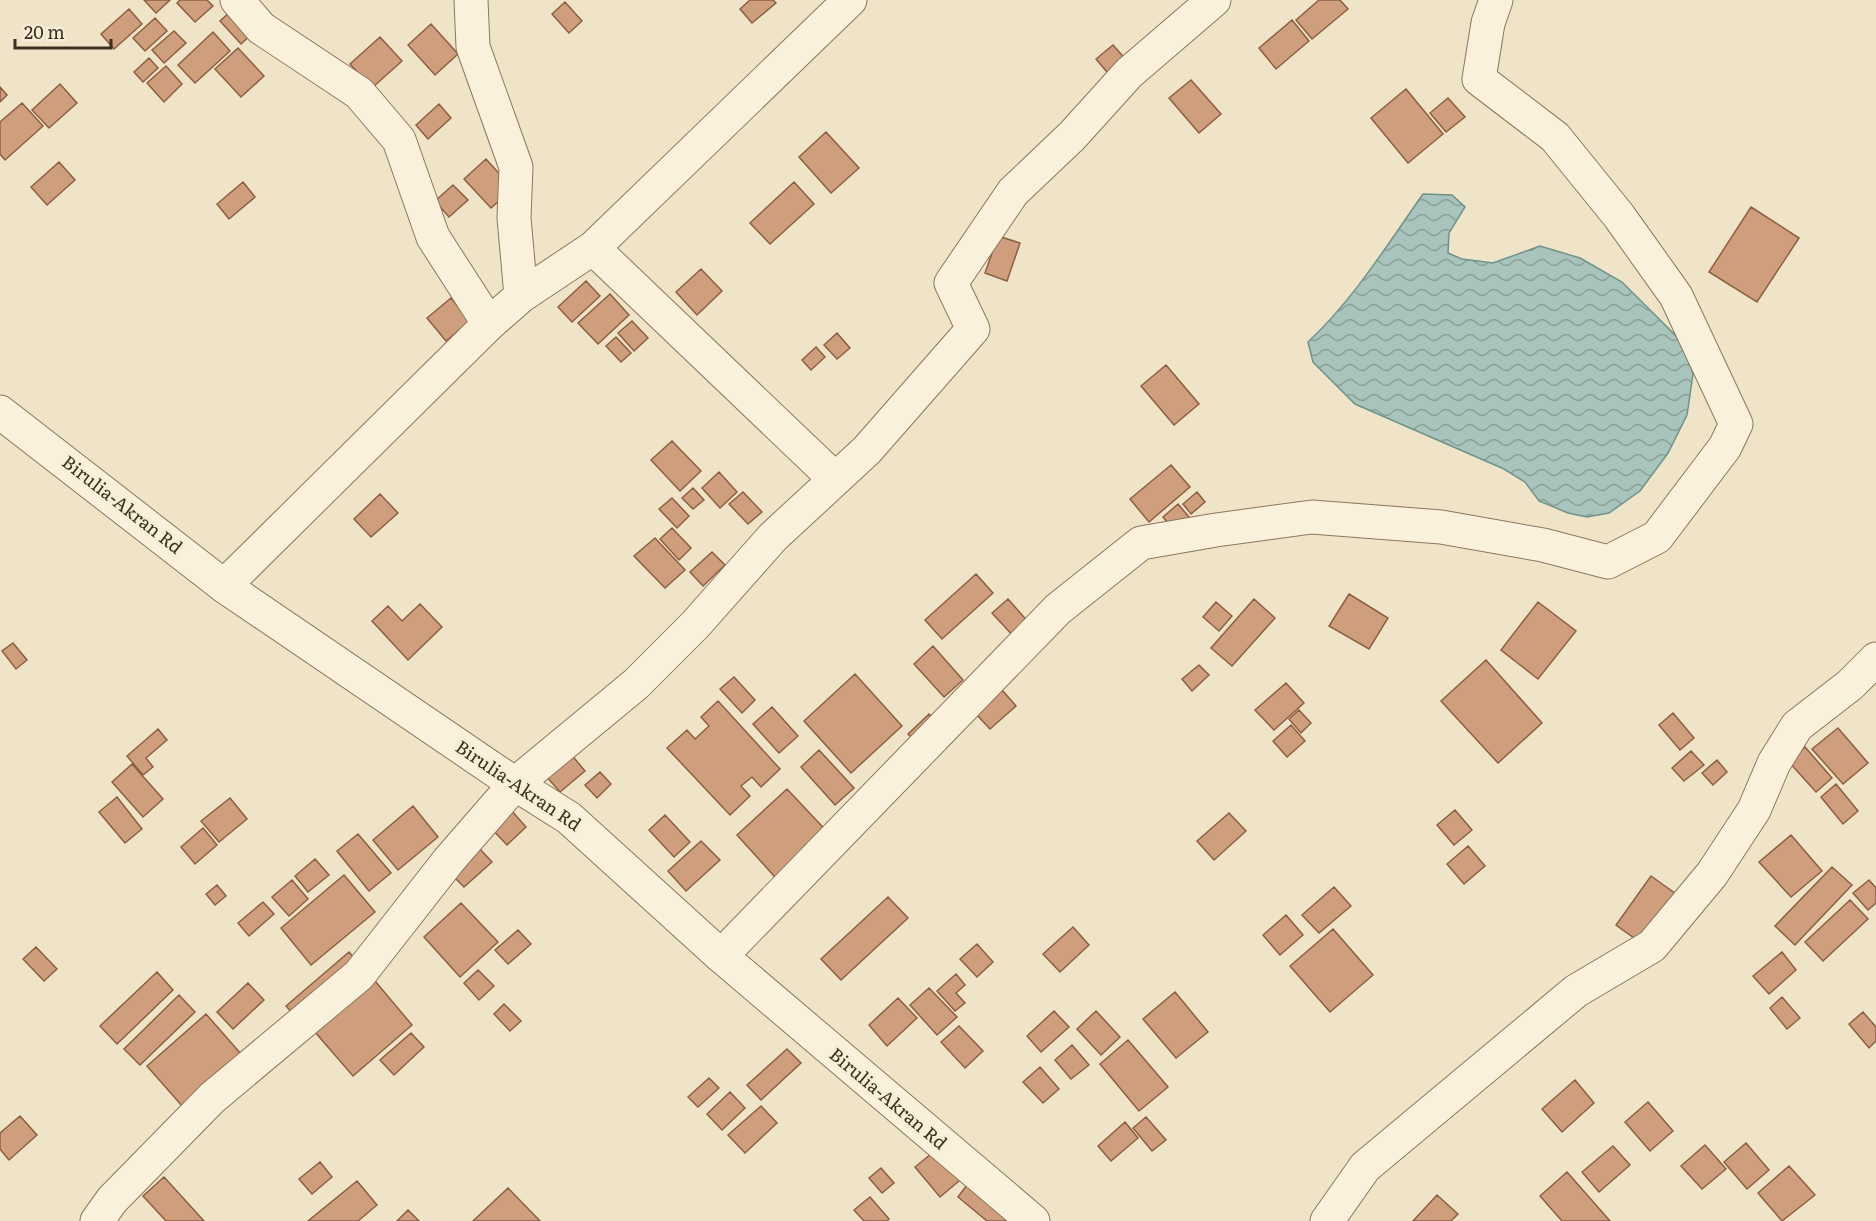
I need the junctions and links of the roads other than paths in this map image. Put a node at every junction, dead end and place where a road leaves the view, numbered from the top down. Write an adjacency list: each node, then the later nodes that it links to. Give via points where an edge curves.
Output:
1 (237, 0): 8 (street, via 261,28 359,93 399,140 433,237)
2 (471, 0): 7 (street, via 473,47 516,167 514,218)
3 (1214, 0): 10 (street, via 1129,73 1072,136 1013,192 951,283 973,329 867,450)
4 (1496, 0): 14 (street, via 1479,79 1555,137 1619,216 1676,296 1736,424 1725,447 1657,537 1608,562 1543,545 1441,527 1312,517 1141,543 1058,609)
5 (839, 3): 6 (street)
6 (593, 248): 7 (street); 10 (street)
7 (521, 296): 8 (street)
8 (489, 324): 11 (street)
9 (0, 412): 11 (street, Birulia-Akran Rd)
10 (835, 479): 13 (street, via 773,537 636,684)
11 (224, 586): 13 (street, Birulia-Akran Rd)
12 (1876, 659): 17 (street, via 1850,685 1797,726 1774,763 1754,810 1712,874 1652,946 1576,991 1365,1167)
13 (515, 784): 14 (street, Birulia-Akran Rd, via 569,818); 15 (street, via 449,860 359,975 212,1098 112,1200)
14 (721, 956): 16 (street, Birulia-Akran Rd)
15 (97, 1221)
16 (1033, 1221)
17 (1327, 1221)

